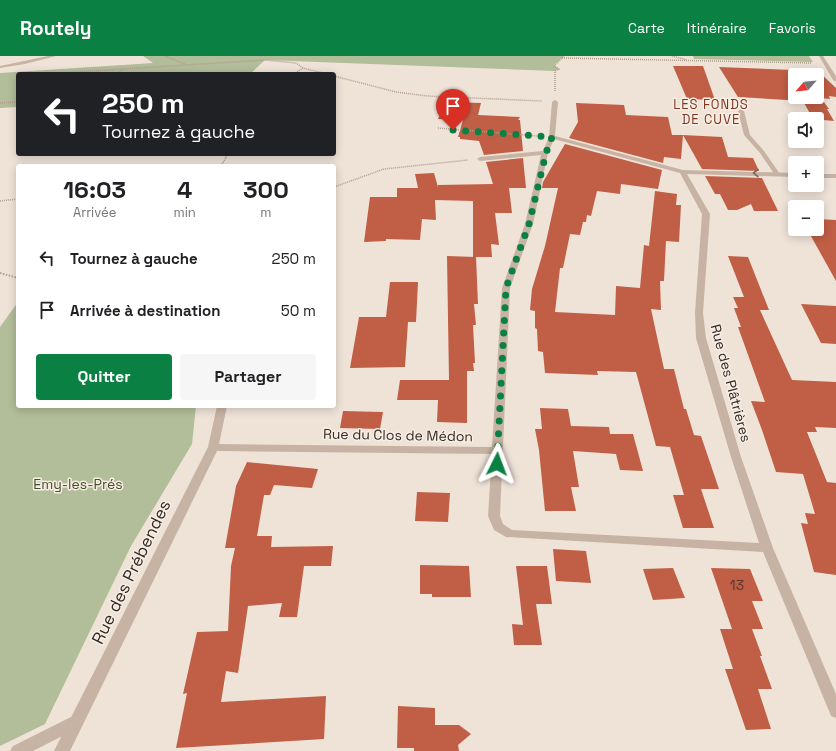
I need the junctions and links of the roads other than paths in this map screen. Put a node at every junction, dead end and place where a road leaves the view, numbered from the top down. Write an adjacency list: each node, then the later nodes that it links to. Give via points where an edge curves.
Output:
1 (54, 56): 4 (street)
2 (821, 56): 3 (street)
3 (828, 66): 5 (street); 6 (street)
4 (0, 67)
5 (836, 68)
6 (836, 80)
7 (555, 102): 9 (street)
8 (741, 111): 13 (street, via 747,135)
9 (552, 137): 10 (street); 12 (street)
10 (546, 153): 11 (street); 19 (street, via 529,224 506,288)
11 (480, 159)
12 (682, 172): 13 (street, one-way to 12); 20 (street, Rue des Plâtrières, via 706,214 699,313 702,338 736,457)
13 (777, 174): 14 (street)
14 (788, 174)
15 (824, 176): 16 (street)
16 (836, 176)
17 (222, 408): 18 (street, Rue des Prébendes)
18 (213, 447): 19 (street, Rue du Clos de Médon); 22 (street, Rue des Prébendes)
19 (498, 451): 20 (street, via 494,516 498,527 510,534)
20 (767, 548): 21 (street, Rue des Plâtrières)
21 (836, 711)
22 (75, 722): 23 (street); 24 (street, Rue des Prébendes)
23 (18, 751)
24 (62, 751)

